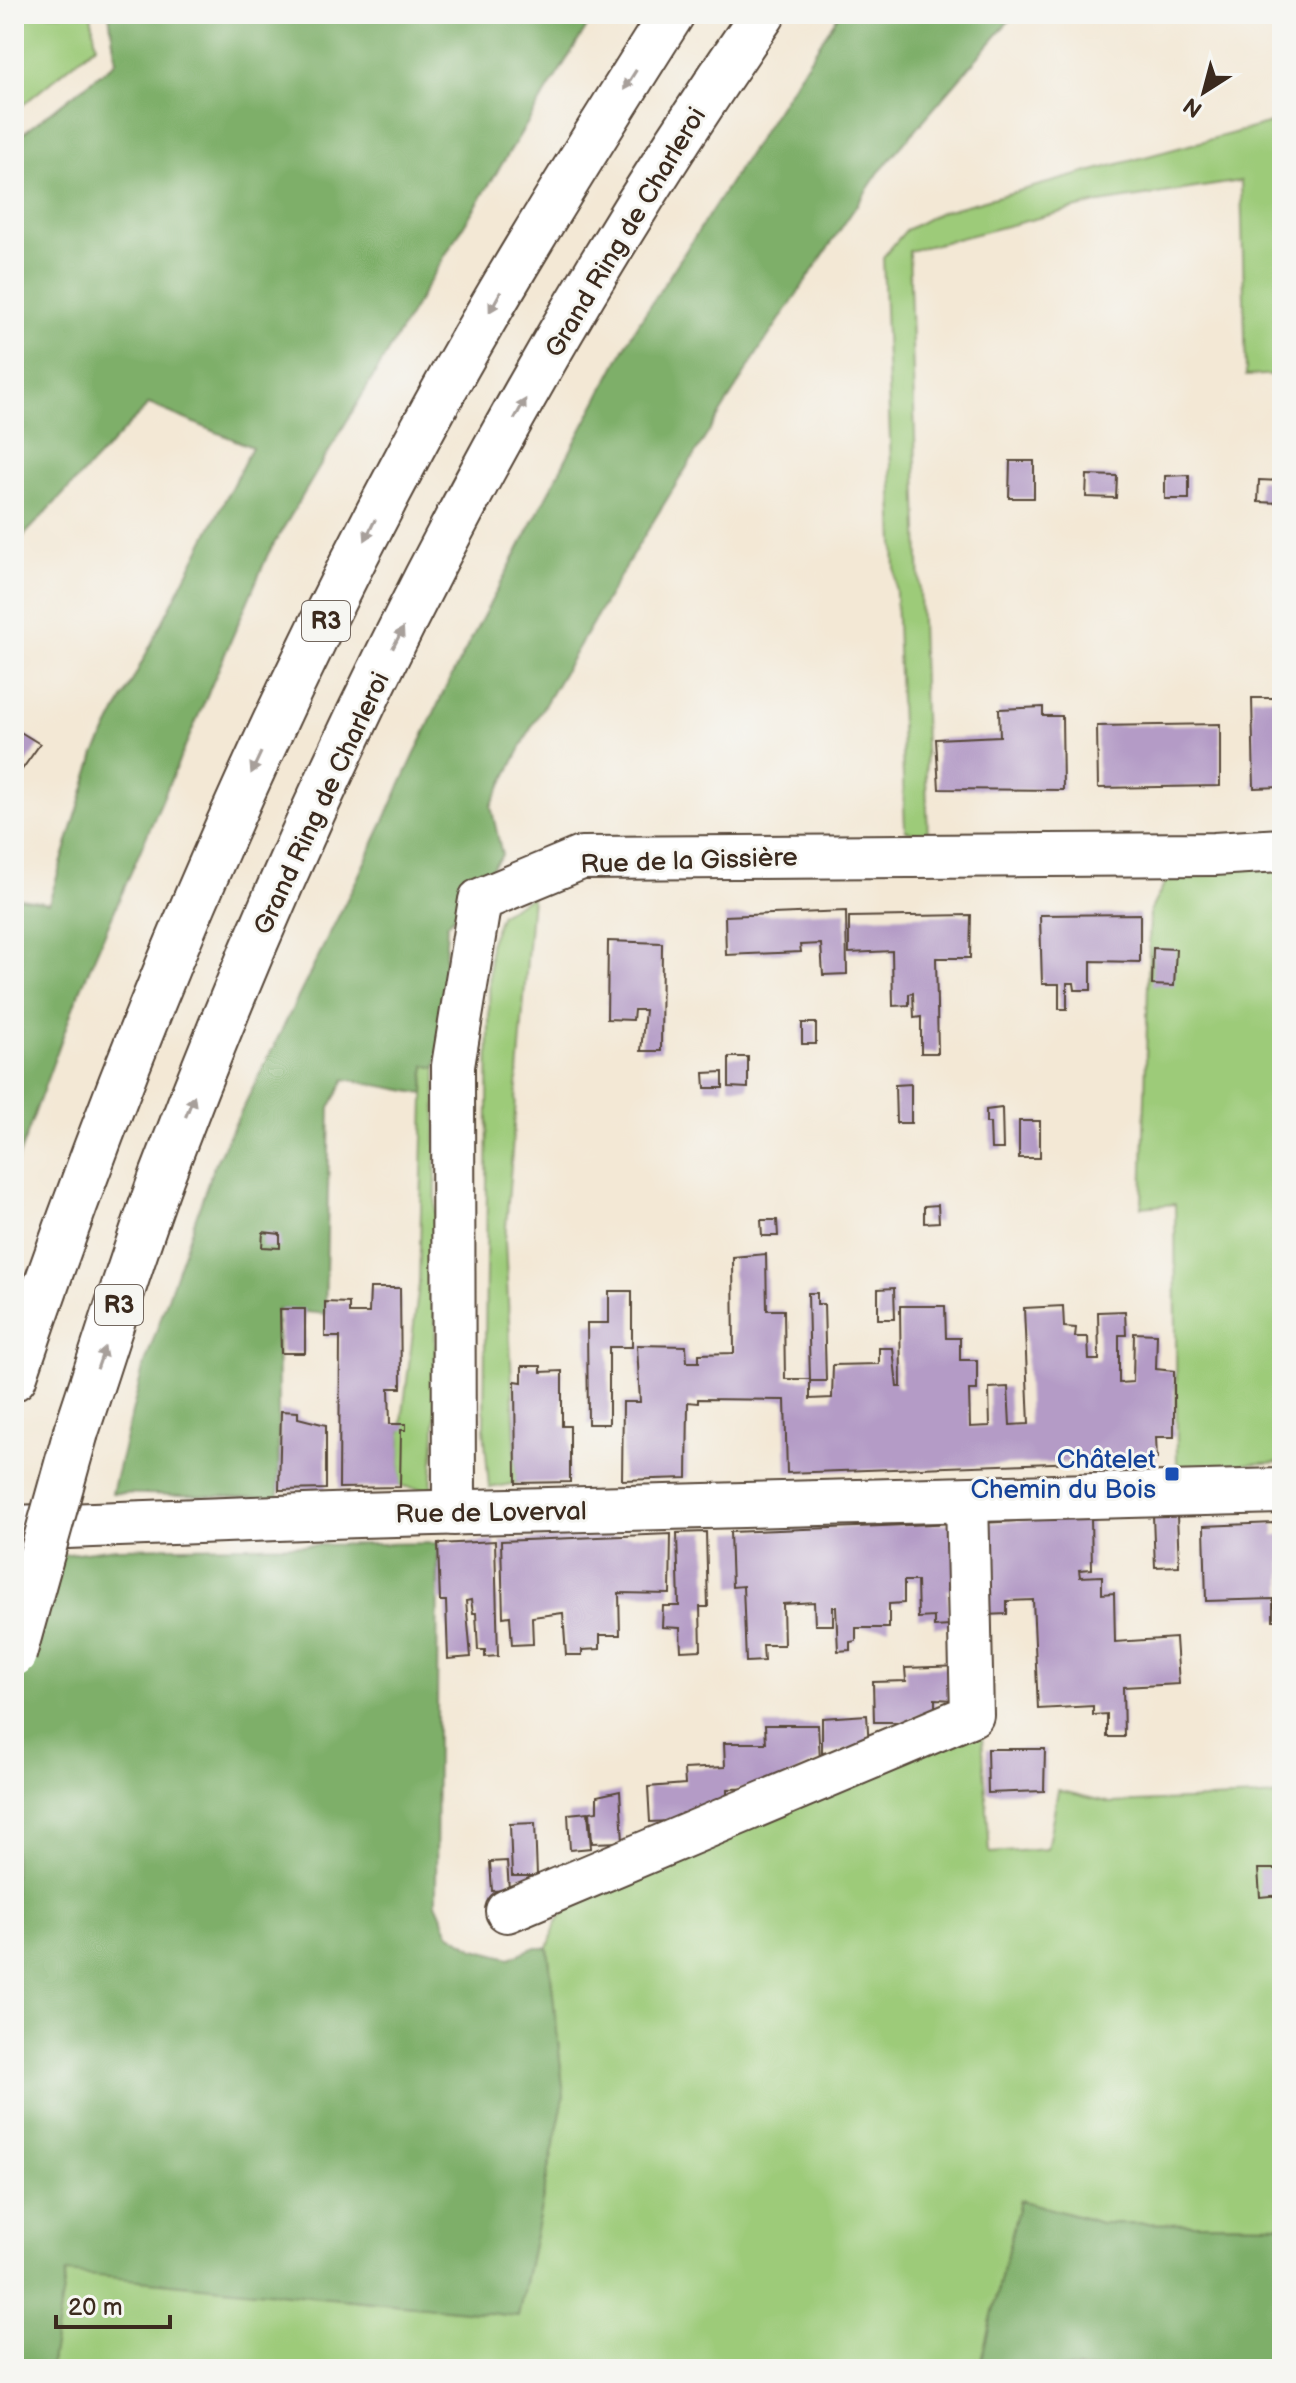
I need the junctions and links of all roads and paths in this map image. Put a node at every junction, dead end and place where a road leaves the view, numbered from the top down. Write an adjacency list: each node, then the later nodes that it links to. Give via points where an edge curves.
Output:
1 (672, 14): 5 (main road, R3, one-way to 5, via 534,232 398,474 254,766 158,986)
2 (776, 14): 3 (main road, Grand Ring de Charleroi)
3 (752, 30): 10 (main road, Grand Ring de Charleroi / R3, one-way to 3, bridge, via 76,1432 161,1178 324,784 464,507 581,299)
4 (1282, 850): 8 (street, Rue de la Gissière, via 581,858 480,900 453,1066)
5 (14, 1378)
6 (1282, 1491): 7 (main road, Rue de Loverval)
7 (967, 1499): 8 (main road, Rue de Loverval); 11 (street, via 972,1715)
8 (454, 1514): 9 (main road, Rue de Loverval)
9 (14, 1528)
10 (14, 1654)
11 (507, 1911)

